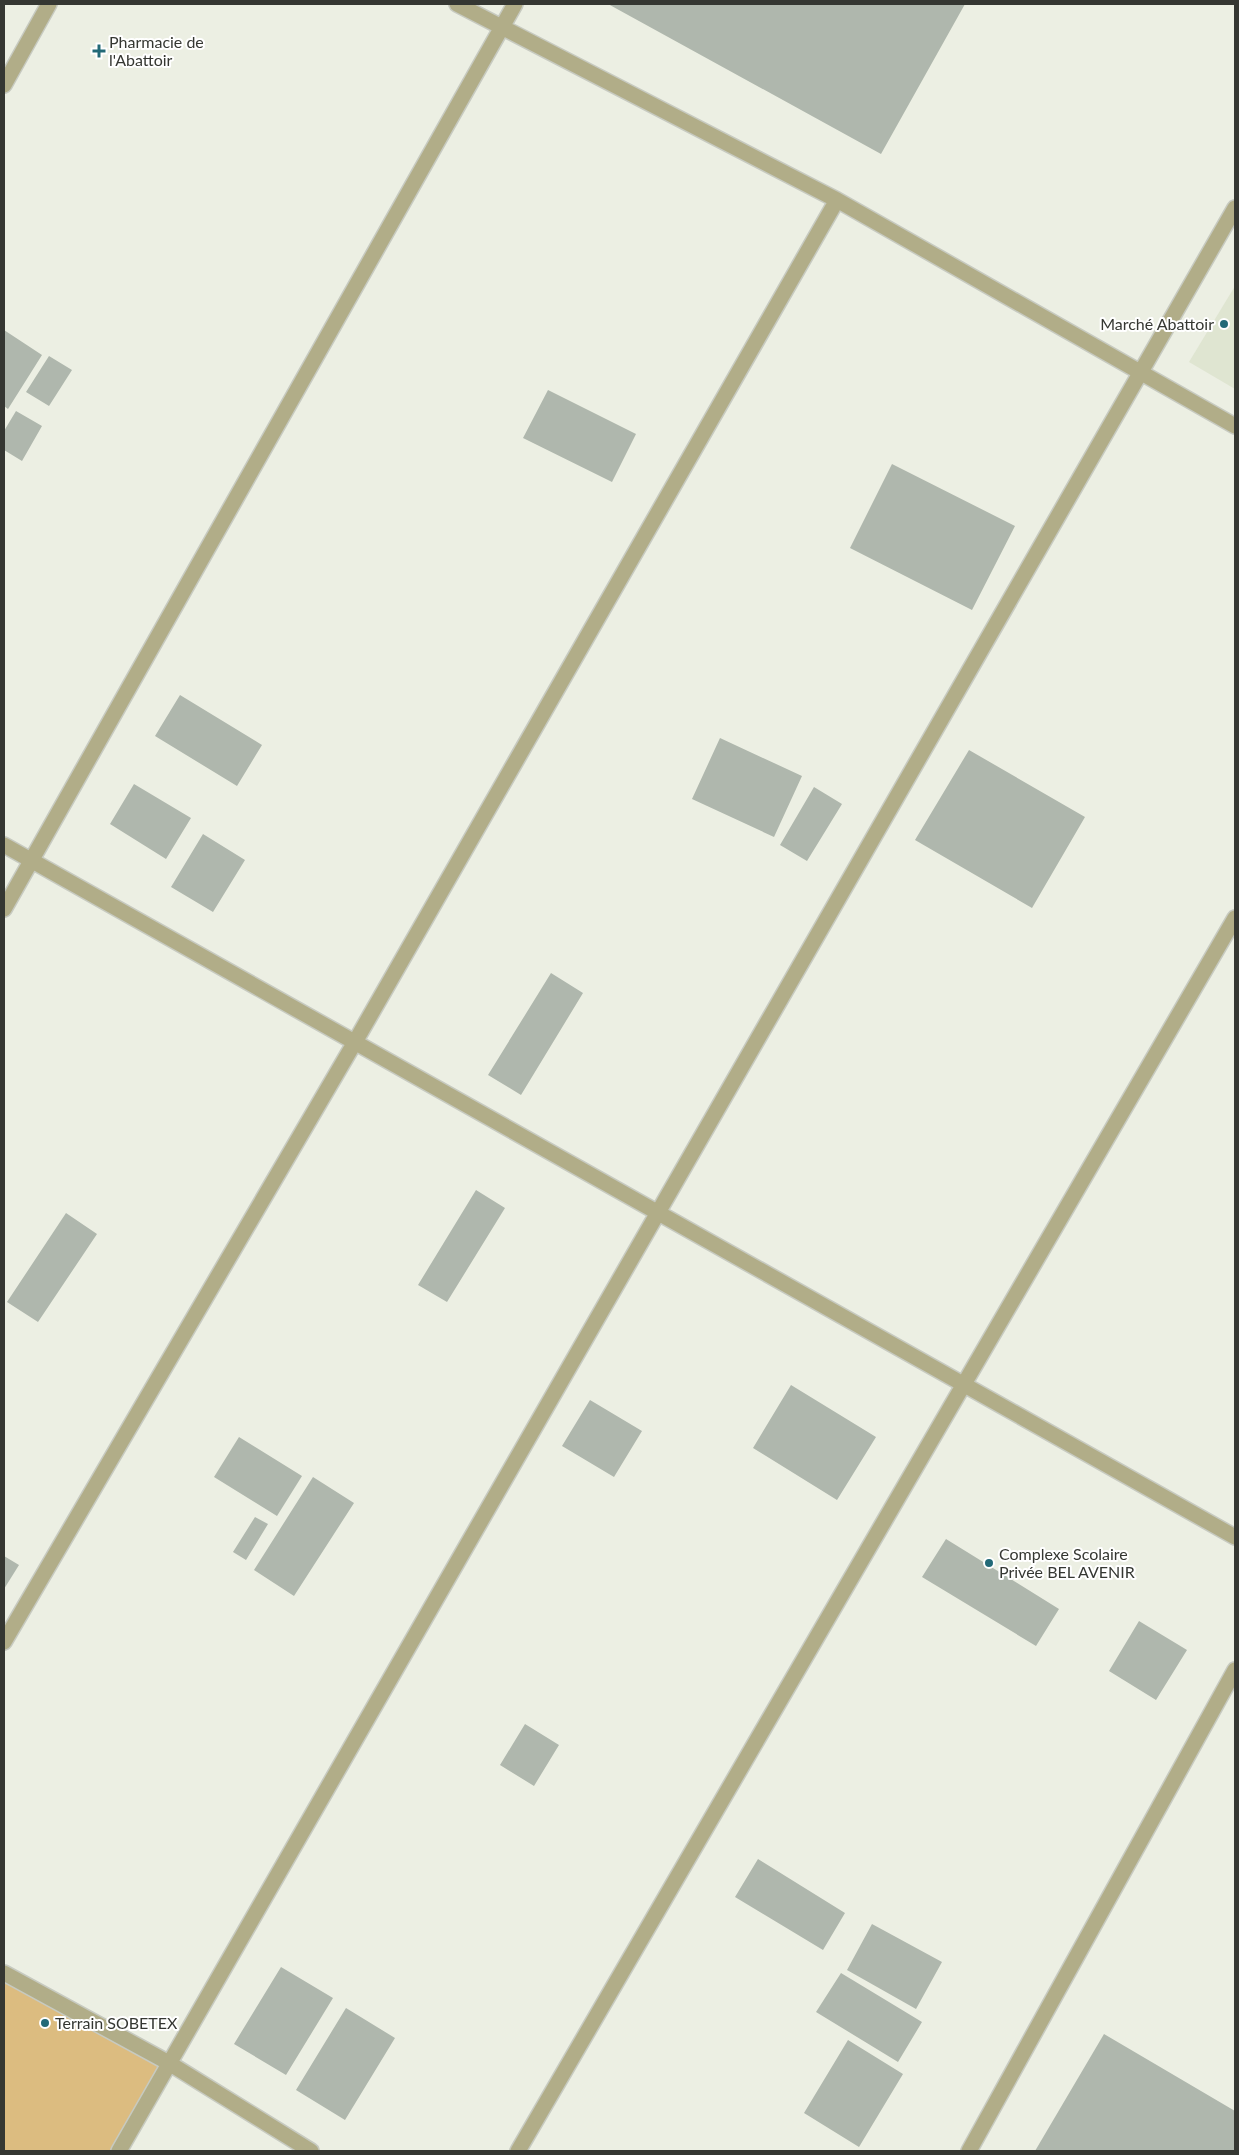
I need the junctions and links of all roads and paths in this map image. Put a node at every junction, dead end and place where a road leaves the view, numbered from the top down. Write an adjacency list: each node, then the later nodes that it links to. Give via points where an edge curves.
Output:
1 (49, 4): 5 (street)
2 (458, 4): 4 (street)
3 (515, 4): 4 (street)
4 (503, 28): 6 (street); 11 (street)
5 (4, 86)
6 (837, 200): 8 (street); 14 (street)
7 (1235, 208): 8 (street)
8 (1141, 372): 9 (street); 15 (street)
9 (1235, 426)
10 (4, 845): 11 (street)
11 (32, 861): 12 (street); 14 (street)
12 (4, 909)
13 (1235, 918): 16 (street)
14 (354, 1042): 15 (street); 18 (street)
15 (657, 1212): 16 (street); 21 (street)
16 (963, 1384): 17 (street); 24 (street)
17 (1235, 1537)
18 (4, 1642)
19 (1235, 1670): 25 (street)
20 (4, 1973): 21 (street)
21 (169, 2063): 22 (street); 23 (street)
22 (119, 2151)
23 (311, 2151)
24 (518, 2151)
25 (969, 2151)

